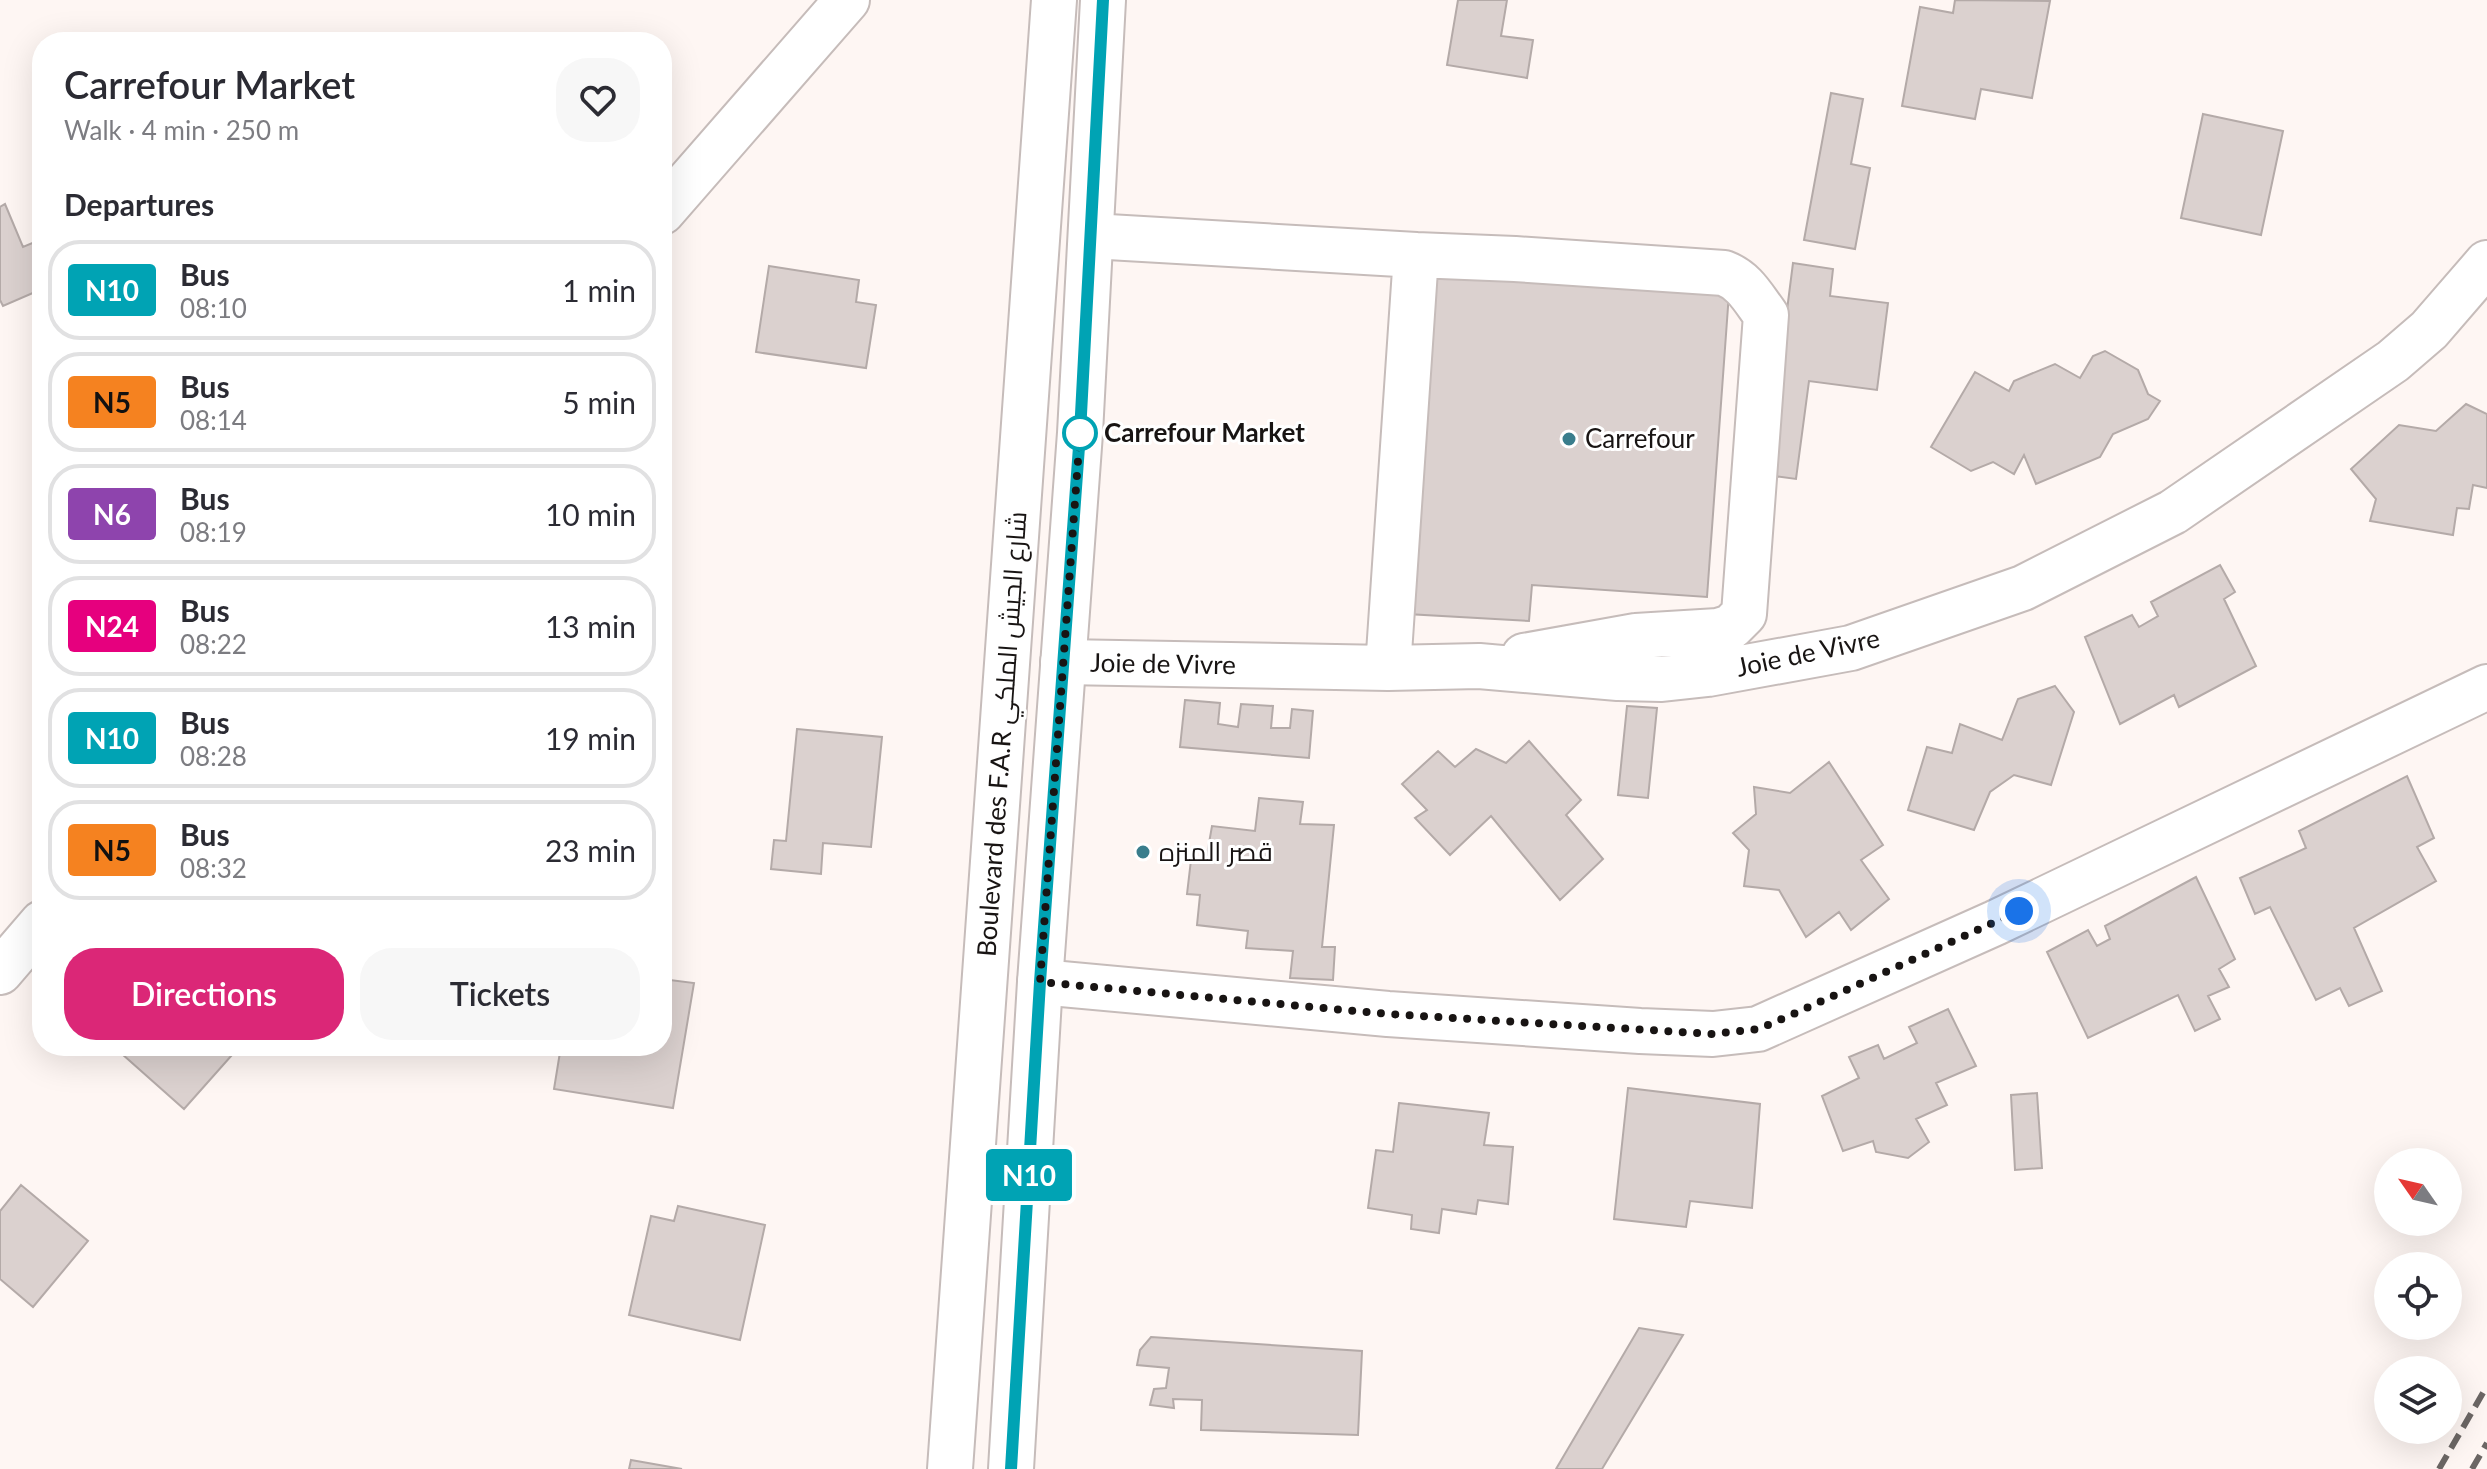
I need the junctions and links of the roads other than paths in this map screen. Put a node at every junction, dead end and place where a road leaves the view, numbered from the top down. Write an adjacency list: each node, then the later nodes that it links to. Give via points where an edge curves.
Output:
1 (847, 0): 4 (street)
2 (1054, 0): 15 (street, Boulevard des F.A.R شارع الجيش الملكي)
3 (1103, 0): 5 (street)
4 (672, 201)
5 (1091, 236): 6 (street); 8 (street)
6 (1416, 255): 9 (street, via 1724,273 1746,285 1766,315 1744,614 1718,631 1625,637); 10 (street)
7 (2487, 263): 9 (street, Joie de Vivre, via 2429,330 2393,361 2173,512 2023,588 1851,648 1708,674 1618,678)
8 (1063, 662): 10 (street, Joie de Vivre); 14 (street)
9 (1479, 666): 10 (street, Joie de Vivre)
10 (1388, 668)
11 (2487, 687): 14 (street, via 1995,923 1758,1029 1713,1034 1640,1031)
12 (32, 935): 13 (street)
13 (0, 972)
14 (1040, 982): 16 (street)
15 (950, 1469)
16 (1011, 1469)

